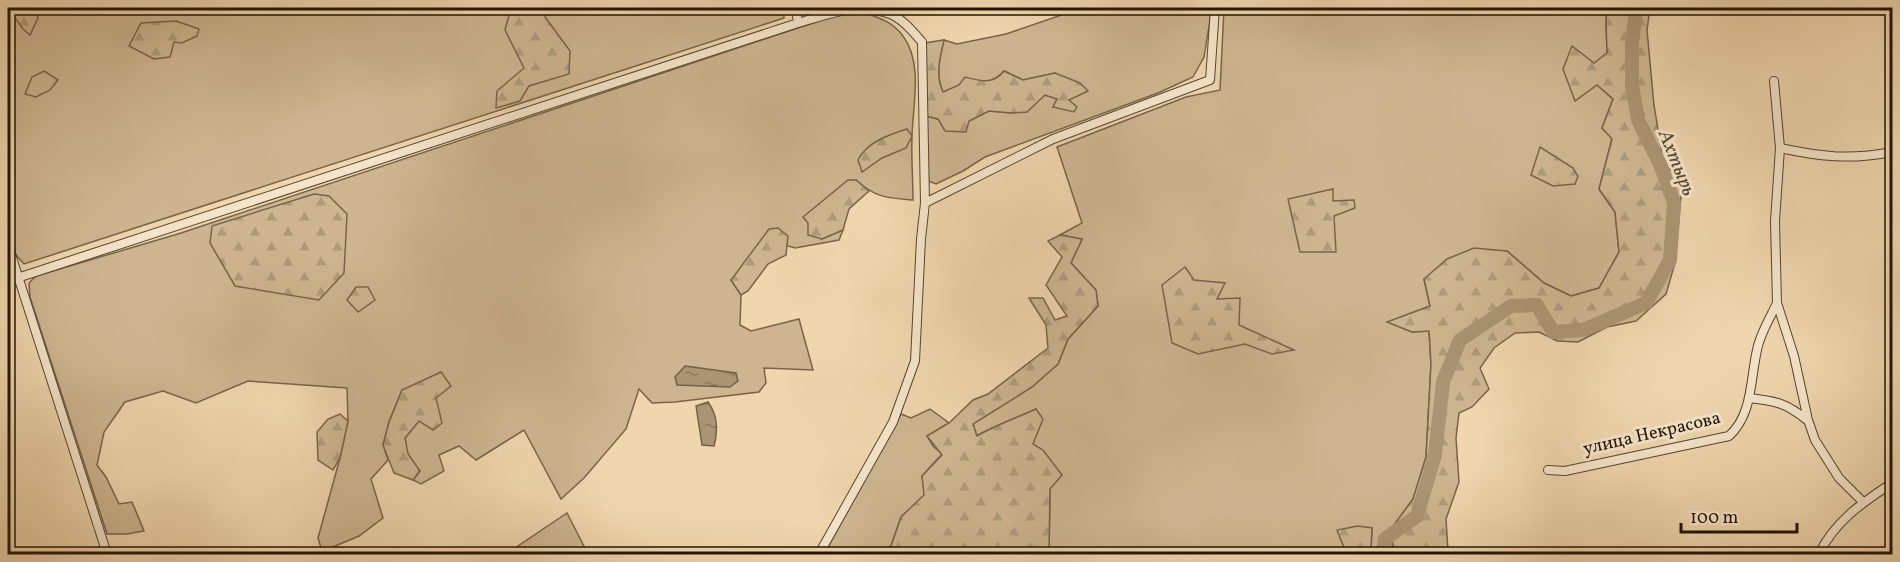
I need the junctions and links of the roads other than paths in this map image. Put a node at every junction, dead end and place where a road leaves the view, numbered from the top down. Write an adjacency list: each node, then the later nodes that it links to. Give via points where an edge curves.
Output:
1 (796, 8): 3 (street)
2 (1215, 8): 7 (street, via 1210,80 1053,139)
3 (798, 23): 7 (street, via 861,8 892,14 922,42); 9 (street)
4 (1774, 81): 5 (street, улица Некрасова)
5 (1780, 148): 6 (street, via 1864,158); 11 (street, улица Некрасова, via 1775,221)
6 (1893, 152)
7 (925, 203): 18 (street, via 915,361 893,422)
8 (8, 245): 9 (street)
9 (18, 278): 10 (street); 17 (street)
10 (8, 280)
11 (1777, 303): 12 (street, улица Некрасова, via 1757,348); 13 (street, улица Некрасова)
12 (1749, 398): 13 (street, via 1790,406); 14 (street, улица Некрасова, via 1738,428 1729,436 1565,471)
13 (1808, 420): 16 (street, улица Некрасова, via 1815,440 1839,477)
14 (1548, 470)
15 (1893, 483): 16 (street)
16 (1863, 502): 19 (street, via 1834,529)
17 (107, 555)
18 (819, 555)
19 (1819, 555)

